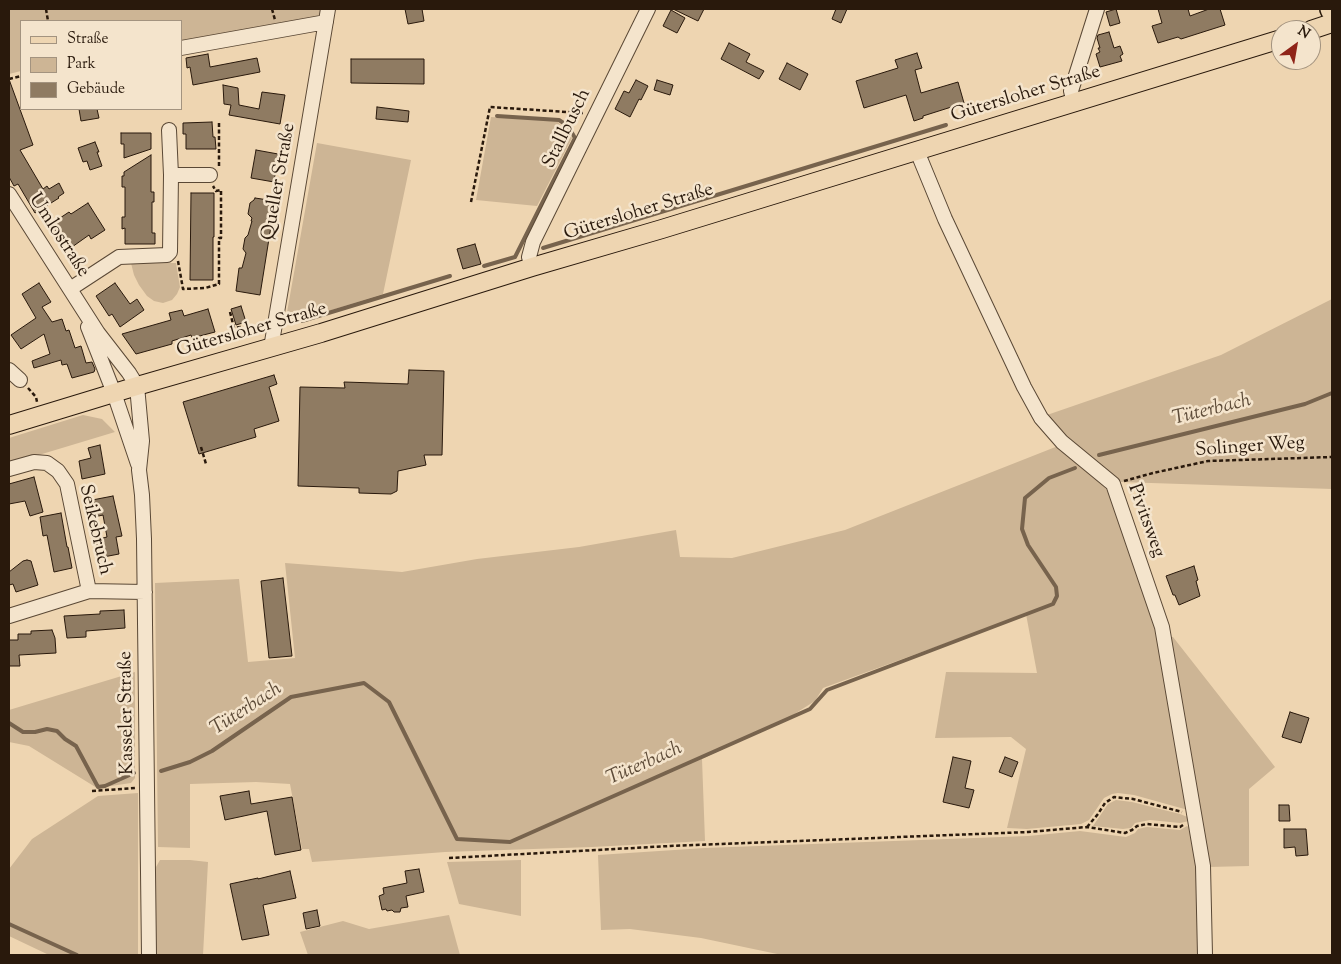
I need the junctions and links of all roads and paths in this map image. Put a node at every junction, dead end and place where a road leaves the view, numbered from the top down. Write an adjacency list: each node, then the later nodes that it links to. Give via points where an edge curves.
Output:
1 (648, 9): 7 (street, Stallbusch)
2 (1097, 9): 6 (street, via 1071,91)
3 (327, 15): 5 (street, Queller Straße); 20 (street, Queller Straße)
4 (1271, 42): 6 (main road, Gütersloher Straße)
5 (182, 48)
6 (1074, 104): 10 (main road, Gütersloher Straße)
7 (594, 117): 14 (path, via 585,113 490,107); 16 (street, Stallbusch, via 533,242)
8 (219, 123): 12 (path, via 219,166 209,166)
9 (169, 130): 11 (street)
10 (918, 151): 16 (main road, Gütersloher Straße); 32 (street, Pivitsweg, via 944,219 1041,418 1062,442)
11 (171, 175): 12 (street); 15 (street, via 171,247)
12 (210, 175): 15 (path, via 216,190 221,190 219,284 183,289 178,261)
13 (9, 194): 17 (street, Umlostraße)
14 (471, 202)
15 (167, 255): 17 (street, via 120,257)
16 (532, 267): 20 (main road, Gütersloher Straße)
17 (73, 294): 23 (street, Umlostraße); 24 (street, Umlostraße)
18 (230, 312): 19 (path, via 234,328)
19 (241, 326)
20 (271, 348): 23 (main road, Gütersloher Straße)
21 (9, 370): 22 (street)
22 (20, 380): 25 (path)
23 (137, 386): 24 (main road, Gütersloher Straße); 31 (street, Kasseler Straße, via 142,441)
24 (114, 393): 26 (main road, Gütersloher Straße); 31 (street, Kasseler Straße)
25 (38, 403)
26 (9, 425)
27 (201, 447): 29 (path)
28 (1332, 457): 32 (path, Solinger Weg, via 1208,461)
29 (206, 464)
30 (9, 469): 33 (street, Seikebruch, via 34,462 47,463 58,470 67,484)
31 (139, 470): 34 (street, Kasseler Straße)
32 (1113, 484): 38 (street, Pivitsweg, via 1162,627)
33 (89, 591): 34 (street); 35 (street)
34 (145, 592): 36 (street, Kasseler Straße)
35 (9, 616)
36 (148, 787): 37 (path); 41 (street, Kasseler Straße)
37 (92, 791)
38 (1196, 820): 39 (path, via 1180,827 1148,824 1125,832); 39 (path, via 1183,812 1133,798 1114,797 1104,803); 42 (street, Pivitsweg, via 1203,866)
39 (1087, 827): 40 (path)
40 (449, 858)
41 (149, 955)
42 (1206, 955)

